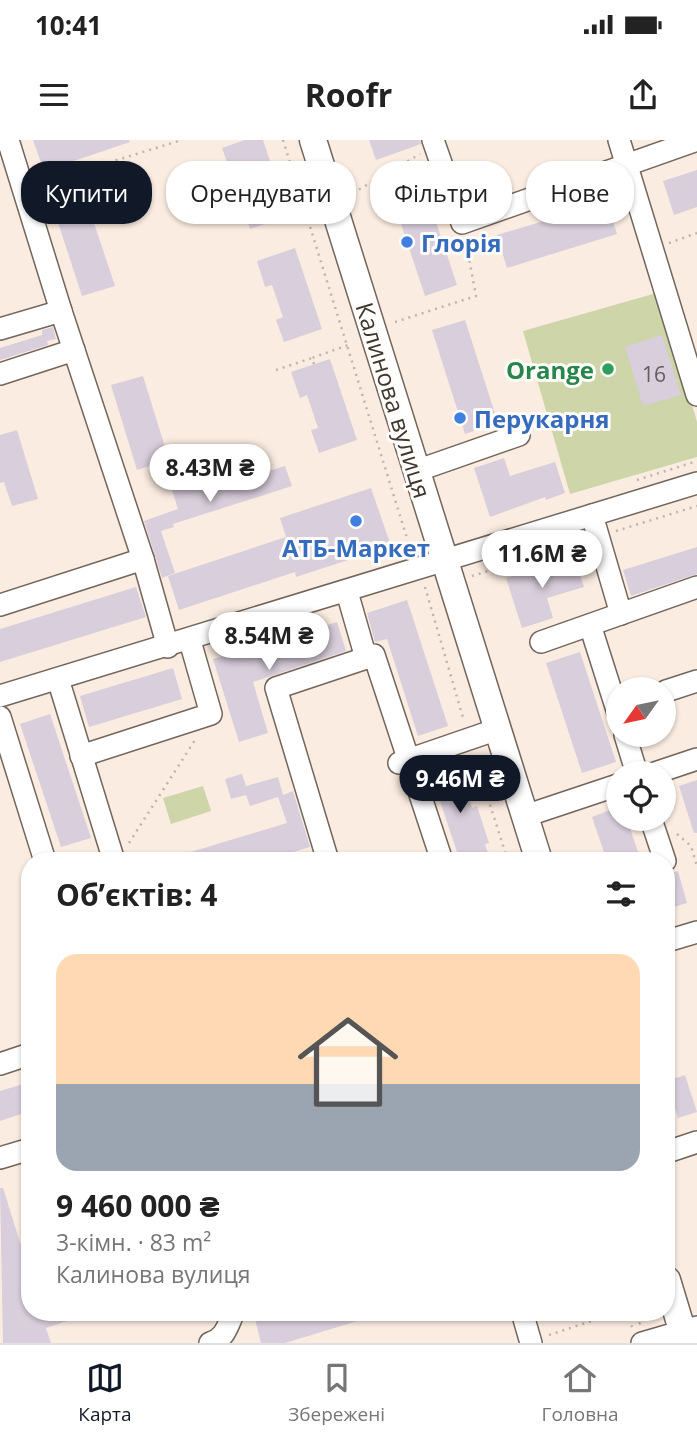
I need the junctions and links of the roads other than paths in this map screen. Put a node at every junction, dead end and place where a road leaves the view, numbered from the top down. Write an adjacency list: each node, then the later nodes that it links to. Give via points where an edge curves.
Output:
1 (8, 140): 10 (street)
2 (619, 140): 6 (street)
3 (697, 140): 7 (street)
4 (316, 141): 16 (main road, Калинова вулиця)
5 (434, 143): 9 (street, via 462,223)
6 (626, 161)
7 (634, 162)
8 (634, 189): 14 (street)
9 (526, 201)
10 (61, 311): 11 (street); 12 (street)
11 (0, 329)
12 (74, 350): 13 (street); 19 (street)
13 (0, 374)
14 (697, 395)
15 (519, 435): 16 (street)
16 (416, 471): 20 (main road, Калинова вулиця)
17 (697, 483): 18 (street)
18 (592, 515): 20 (street); 24 (street)
19 (143, 559): 23 (street); 28 (street)
20 (445, 562): 22 (street); 36 (main road, Калинова вулиця)
21 (697, 587): 24 (street)
22 (347, 592): 26 (street); 29 (street)
23 (0, 605)
24 (621, 614): 25 (street)
25 (590, 625): 27 (street); 30 (street)
26 (191, 640): 28 (street); 37 (street, via 211,714)
27 (541, 642)
28 (169, 647): 31 (street)
29 (366, 658): 39 (street, via 374,655); 47 (street, via 276,688)
30 (607, 677)
31 (58, 679): 34 (street); 37 (street)
32 (697, 681): 33 (street)
33 (676, 688)
34 (0, 696)
35 (0, 717): 40 (street)
36 (498, 729): 39 (street); 43 (main road, Калинова вулиця)
37 (81, 756): 46 (street)
38 (697, 759): 41 (street)
39 (404, 761): 48 (street)
40 (7, 766): 45 (street)
41 (676, 766)
42 (606, 789): 43 (street)
43 (525, 816): 49 (main road, Калинова вулиця)
44 (655, 831): 50 (street)
45 (41, 852)
46 (119, 852)
47 (321, 852)
48 (439, 852)
49 (536, 852)
50 (662, 852)
51 (697, 932): 52 (street)
52 (675, 939)
53 (21, 1057): 54 (street)
54 (0, 1064)
55 (697, 1142): 56 (street)
56 (675, 1149)
57 (21, 1152): 58 (street)
58 (0, 1158)
59 (675, 1301): 62 (main road)
60 (230, 1321): 65 (street, via 218,1340)
61 (525, 1321): 64 (street)
62 (688, 1334): 63 (street)
63 (637, 1336)
64 (531, 1342)
65 (210, 1343)

